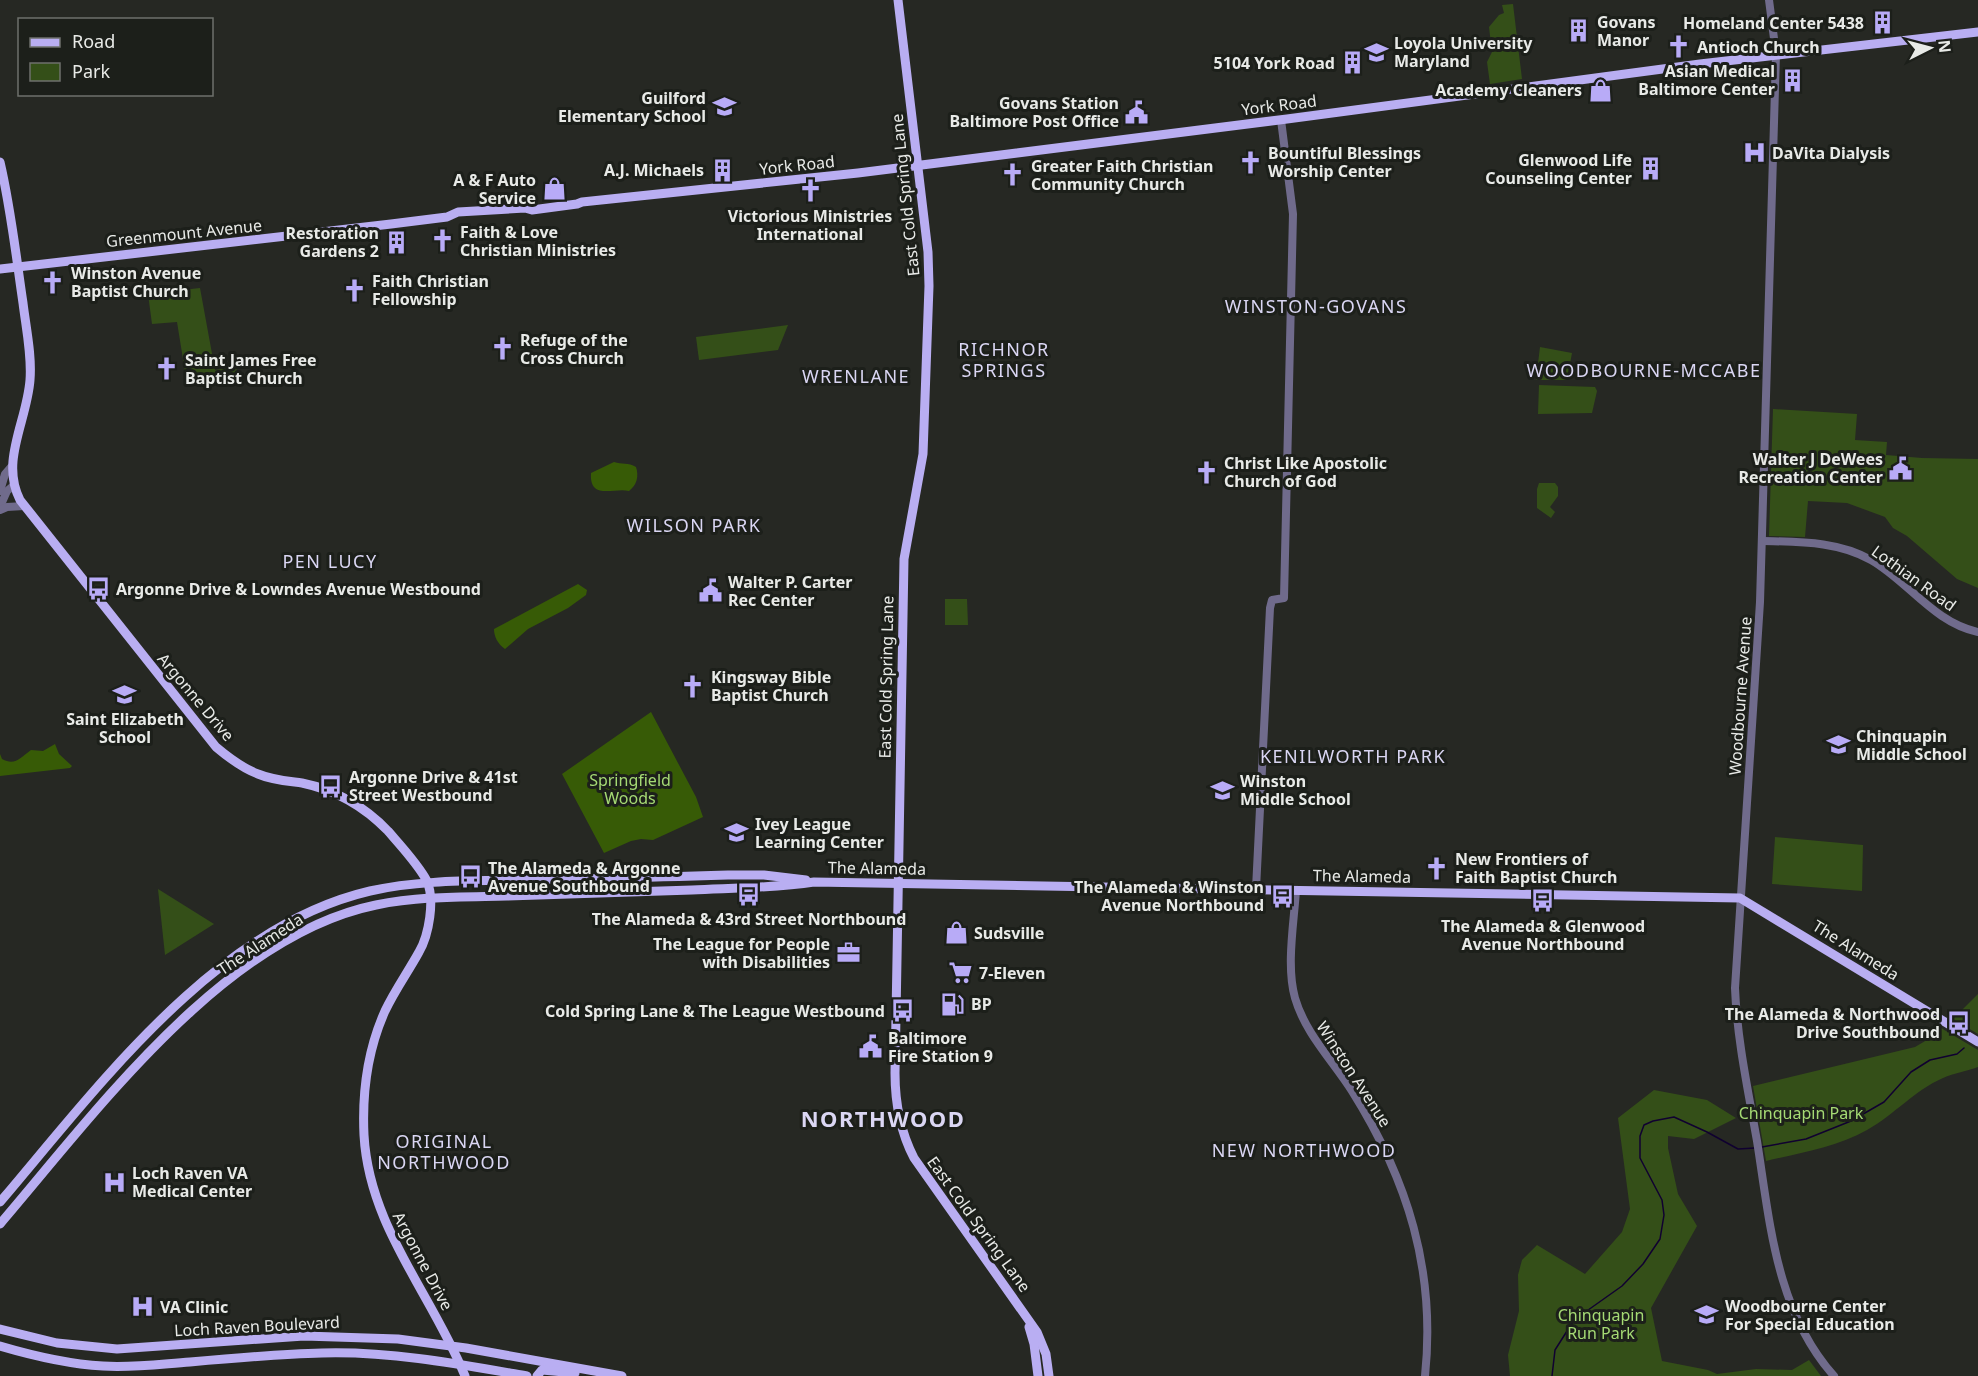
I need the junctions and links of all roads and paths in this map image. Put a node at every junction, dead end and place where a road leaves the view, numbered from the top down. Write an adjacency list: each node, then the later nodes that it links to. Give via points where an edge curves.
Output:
1 (898, 0): 7 (main road, East Cold Spring Lane)
2 (1769, 0): 4 (street, Woodbourne Avenue)
3 (1978, 32): 4 (main road, York Road)
4 (1776, 54): 5 (main road, York Road); 16 (street, Woodbourne Avenue)
5 (1281, 120): 7 (main road, York Road); 24 (street, via 1293,214 1284,598 1272,600 1270,608)
6 (0, 162): 9 (main road)
7 (918, 166): 8 (main road, York Road); 22 (main road, East Cold Spring Lane, via 928,252 928,299 923,454 904,559)
8 (371, 227): 9 (main road, Greenmount Avenue)
9 (18, 267): 10 (main road, Greenmount Avenue); 11 (main road, via 30,370)
10 (0, 269)
11 (11, 466): 12 (main road, Argonne Drive); 13 (street)
12 (13, 486): 14 (main road, Argonne Drive); 15 (street)
13 (0, 491)
14 (24, 506): 15 (street); 18 (main road, Argonne Drive, via 216,747 259,774 320,788 354,802 386,830)
15 (0, 508)
16 (1763, 541): 17 (street, Lothian Road, via 1827,544 1861,555 1891,573 1946,619); 27 (street, Woodbourne Avenue)
17 (1978, 632)
18 (418, 870): 21 (main road, Argonne Drive); 23 (main road)
19 (442, 882): 20 (main road, The Alameda, via 752,875); 21 (main road, The Alameda); 26 (main road, via 440,890)
20 (814, 882): 22 (main road, The Alameda); 26 (main road, The Alameda, via 750,888)
21 (427, 883): 23 (main road, The Alameda); 26 (main road, Argonne Drive)
22 (898, 884): 24 (main road, The Alameda); 31 (main road, East Cold Spring Lane, via 894,1073 902,1128 921,1170)
23 (388, 888): 29 (main road, The Alameda, via 345,898 304,915 212,975 139,1041)
24 (1256, 889): 25 (main road, The Alameda)
25 (1296, 890): 27 (main road, The Alameda); 44 (street, Winston Avenue, via 1291,972 1294,997 1306,1024 1373,1125 1402,1189 1419,1245 1426,1288)
26 (429, 898): 30 (main road, The Alameda, via 374,905 321,923 232,978 153,1048); 33 (main road, Argonne Drive, via 425,939 390,1000 373,1044 365,1091 364,1135 370,1176 385,1223)
27 (1740, 898): 28 (main road, The Alameda); 45 (street, Woodbourne Avenue, via 1736,1012 1774,1252 1805,1335)
28 (1978, 1042)
29 (0, 1202)
30 (0, 1224)
31 (1027, 1319): 42 (main road, East Cold Spring Lane); 43 (main road, East Cold Spring Lane, via 1042,1343)
32 (3, 1331): 33 (main road, Loch Raven Boulevard, via 57,1343 117,1349 322,1335)
33 (451, 1345): 35 (main road, Loch Raven Boulevard); 36 (main road, Argonne Drive)
34 (0, 1346): 36 (main road, Loch Raven Boulevard, via 52,1359 109,1366 325,1353)
35 (539, 1360): 37 (main road, Loch Raven Boulevard); 40 (main road)
36 (460, 1364): 38 (main road, Argonne Drive); 39 (main road, Loch Raven Boulevard)
37 (594, 1371): 40 (main road, via 583,1375 547,1369); 41 (main road, Loch Raven Boulevard)
38 (465, 1376)
39 (527, 1376)
40 (537, 1376)
41 (622, 1376)
42 (1038, 1376)
43 (1048, 1376)
44 (1425, 1376)
45 (1834, 1376)

